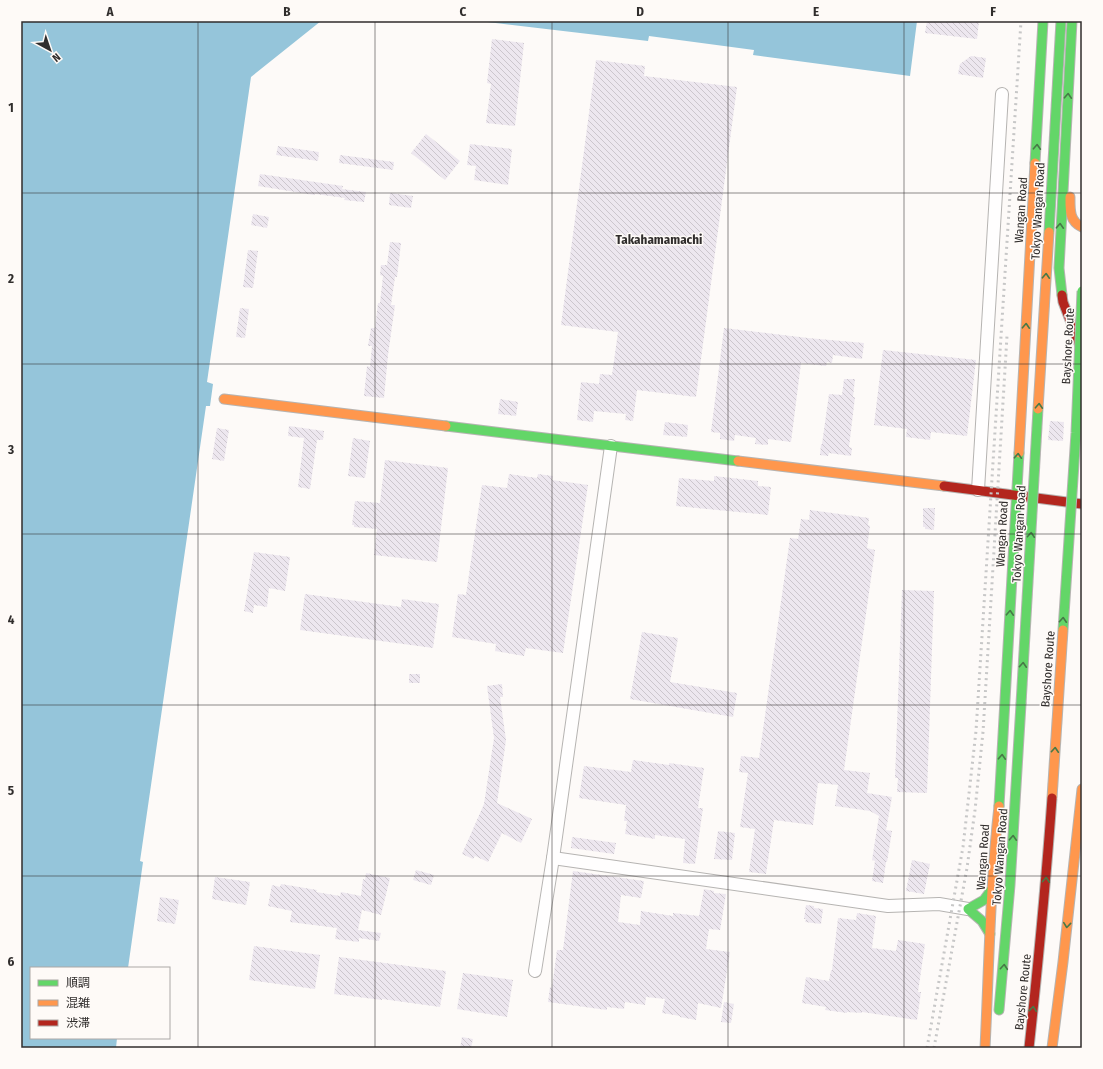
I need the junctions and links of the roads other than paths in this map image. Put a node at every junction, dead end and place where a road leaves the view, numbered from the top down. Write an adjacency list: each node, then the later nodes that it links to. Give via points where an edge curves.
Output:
1 (1044, 21): 12 (main road, Wangan Road, one-way to 1)
2 (1061, 21): 21 (main road, Tokyo Wangan Road, one-way to 2, bridge, via 1010,885)
3 (1072, 21): 8 (main road, one-way to 3, via 1063,302 1059,268)
4 (1081, 21): 6 (main road, via 1070,211 1072,220)
5 (1002, 94): 11 (street)
6 (1082, 227)
7 (1082, 291): 8 (main road, Bayshore Route, bridge)
8 (1080, 346): 24 (main road, Bayshore Route, one-way to 8, bridge, via 1046,880)
9 (224, 399): 10 (main road)
10 (611, 446): 11 (main road); 15 (street)
11 (978, 490): 12 (main road)
12 (1016, 495): 13 (main road); 16 (main road, Wangan Road, one-way to 12, via 1000,796)
13 (1082, 504)
14 (1082, 789): 25 (main road, one-way to 25)
15 (553, 858): 17 (street, via 888,906 939,904); 19 (street)
16 (992, 890): 17 (main road, via 984,900); 18 (main road, Wangan Road)
17 (968, 909): 18 (main road, via 982,921)
18 (990, 934): 20 (main road, Wangan Road)
19 (535, 972)
20 (988, 973): 22 (street); 23 (main road, Wangan Road)
21 (999, 1017)
22 (977, 1048)
23 (985, 1048)
24 (1029, 1048)
25 (1052, 1048)

